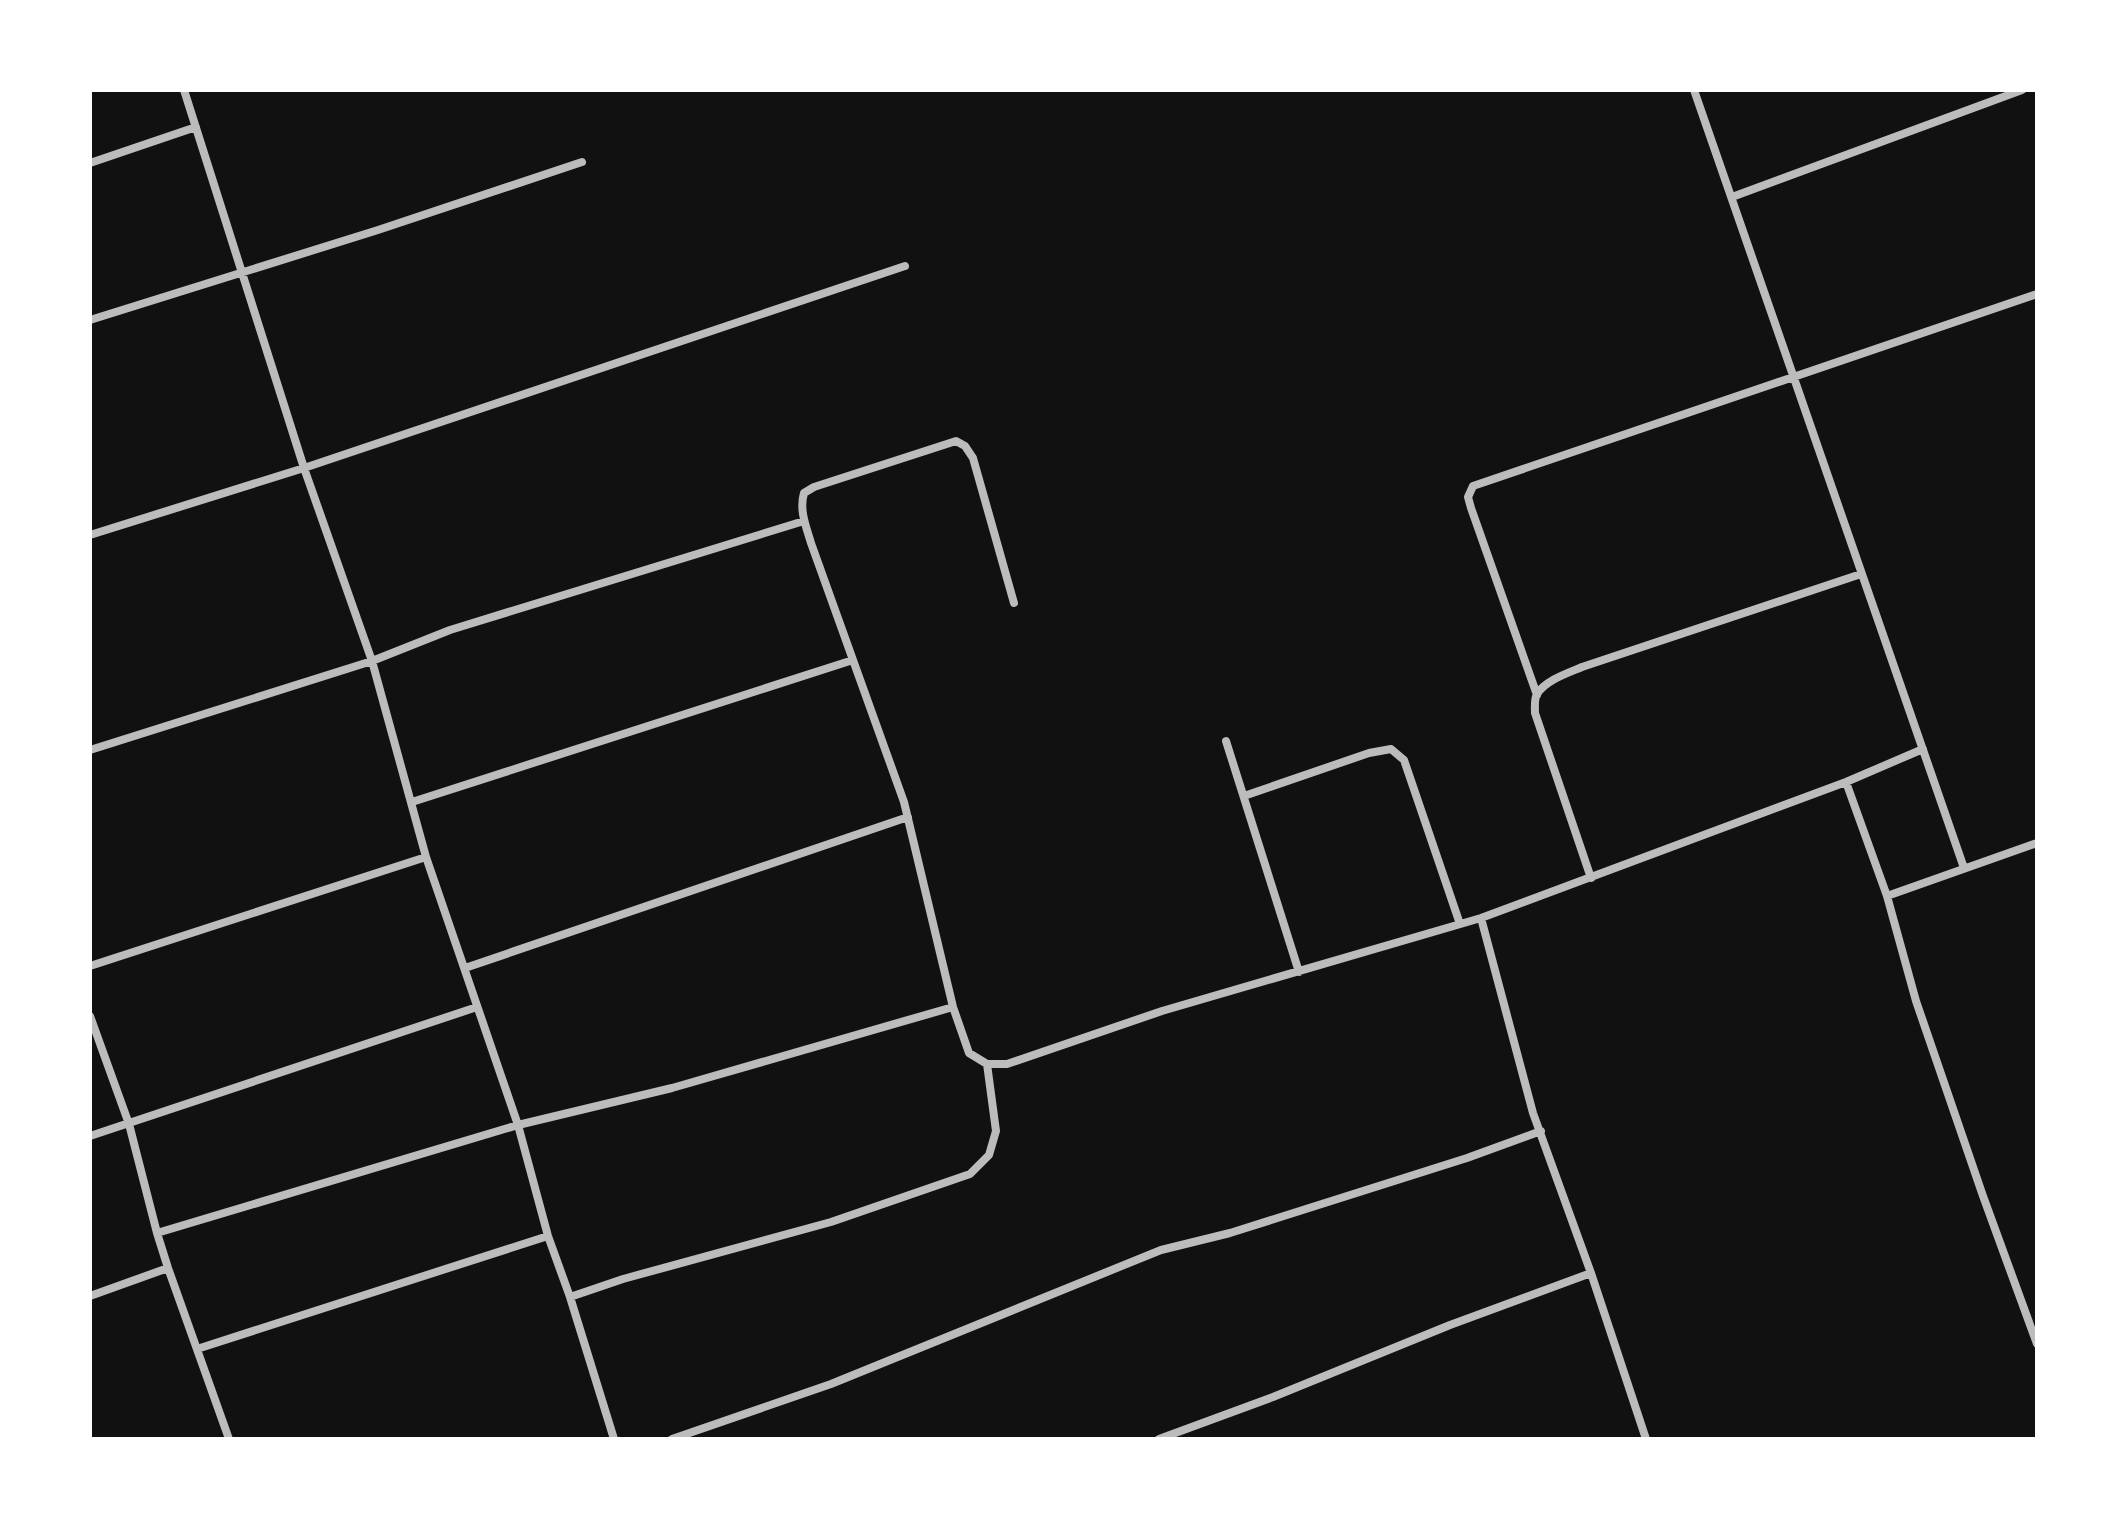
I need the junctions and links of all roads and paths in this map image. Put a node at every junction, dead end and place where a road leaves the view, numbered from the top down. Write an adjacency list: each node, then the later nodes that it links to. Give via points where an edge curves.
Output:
1 (184, 90): 4 (street)
2 (1694, 90): 7 (street)
3 (2022, 90): 7 (street)
4 (196, 127): 6 (street); 9 (street)
5 (582, 162): 9 (street)
6 (90, 163)
7 (1732, 197): 12 (street)
8 (905, 266): 13 (street)
9 (243, 273): 11 (street); 13 (street)
10 (2037, 294): 12 (street)
11 (90, 320)
12 (1793, 377): 16 (street); 20 (street, via 1470,490 1471,508)
13 (304, 468): 15 (street); 19 (street)
14 (804, 521): 17 (street, via 801,503 814,487 956,441 973,458); 18 (street); 19 (street, via 450,630)
15 (90, 535)
16 (1861, 574): 20 (street, via 1582,667); 22 (street)
17 (1014, 603)
18 (853, 660): 26 (street); 27 (street)
19 (372, 661): 23 (street); 26 (street)
20 (1537, 695): 31 (street, via 1535,713)
21 (1226, 741): 25 (street)
22 (1923, 749): 24 (street); 30 (street)
23 (90, 750)
24 (1846, 782): 31 (street); 32 (street)
25 (1244, 796): 34 (street, via 1391,749 1404,760); 37 (street)
26 (412, 802): 29 (street)
27 (908, 817): 36 (street); 39 (street)
28 (2037, 843): 30 (street)
29 (426, 857): 35 (street); 36 (street)
30 (1964, 868): 32 (street)
31 (1591, 878): 33 (street)
32 (1887, 896): 52 (street, via 1916,1001)
33 (1481, 918): 34 (street); 44 (street)
34 (1460, 924): 37 (street)
35 (90, 966)
36 (465, 968): 38 (street)
37 (1299, 972): 41 (street, via 1007,1064)
38 (477, 1007): 42 (street); 43 (street)
39 (953, 1007): 41 (street, via 969,1053); 43 (street, via 672,1088)
40 (90, 1016): 42 (street)
41 (987, 1064): 51 (street, via 996,1131 989,1155 970,1174 831,1222)
42 (129, 1124): 45 (street); 46 (street)
43 (518, 1125): 46 (street); 47 (street)
44 (1541, 1131): 49 (street); 56 (street, via 1230,1233 1161,1250 831,1384)
45 (90, 1136)
46 (157, 1233): 48 (street)
47 (548, 1236): 51 (street); 53 (street)
48 (168, 1268): 50 (street); 53 (street)
49 (1591, 1273): 57 (street); 58 (street)
50 (90, 1296)
51 (570, 1297): 55 (street)
52 (2037, 1344)
53 (197, 1349): 54 (street)
54 (229, 1439)
55 (614, 1439)
56 (672, 1439)
57 (1159, 1439)
58 (1646, 1439)

